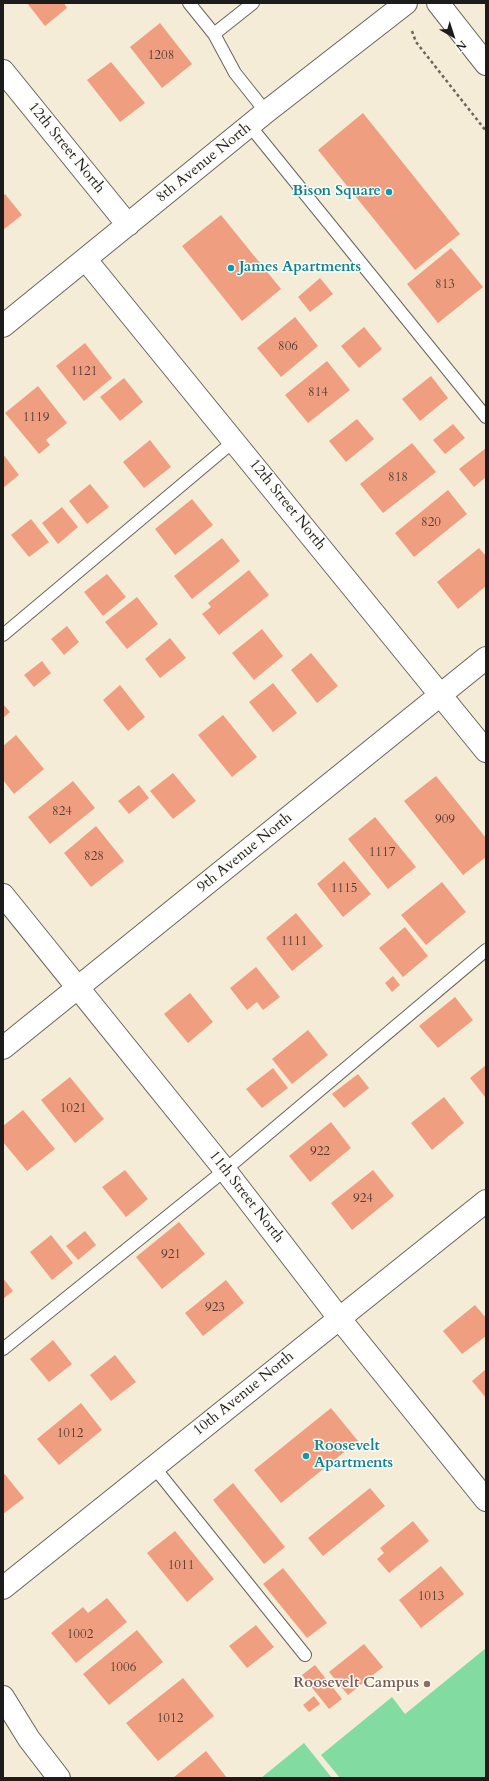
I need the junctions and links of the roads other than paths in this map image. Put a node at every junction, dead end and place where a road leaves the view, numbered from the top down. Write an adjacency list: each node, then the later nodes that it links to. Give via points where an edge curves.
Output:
1 (188, 3): 5 (lane)
2 (253, 3): 5 (lane)
3 (438, 3): 6 (street)
4 (401, 6): 8 (street, 8th Avenue North)
5 (214, 34): 8 (lane)
6 (486, 64)
7 (3, 70): 9 (street, 12th Street North)
8 (258, 119): 9 (street, 8th Avenue North); 12 (lane)
9 (128, 225): 10 (street, 8th Avenue North)
10 (86, 260): 11 (street, 8th Avenue North); 13 (street, 12th Street North)
11 (3, 326)
12 (486, 417)
13 (234, 440): 14 (lane); 16 (street, 12th Street North)
14 (3, 635)
15 (486, 658): 16 (street, 9th Avenue North)
16 (440, 695): 17 (street, 12th Street North); 20 (street, 9th Avenue North)
17 (486, 751)
18 (3, 895): 20 (street, 11th Street North)
19 (486, 950): 22 (lane)
20 (78, 988): 21 (street, 9th Avenue North); 22 (street, 11th Street North)
21 (3, 1048)
22 (225, 1170): 24 (street, 11th Street North); 25 (lane)
23 (486, 1201): 24 (street, 10th Avenue North)
24 (339, 1318): 26 (street, 10th Avenue North); 27 (street, 11th Street North)
25 (3, 1349)
26 (154, 1467): 28 (street, 10th Avenue North); 29 (lane)
27 (486, 1500)
28 (3, 1588)
29 (305, 1655)
30 (3, 1697): 31 (street, via 29,1739)
31 (59, 1778)

